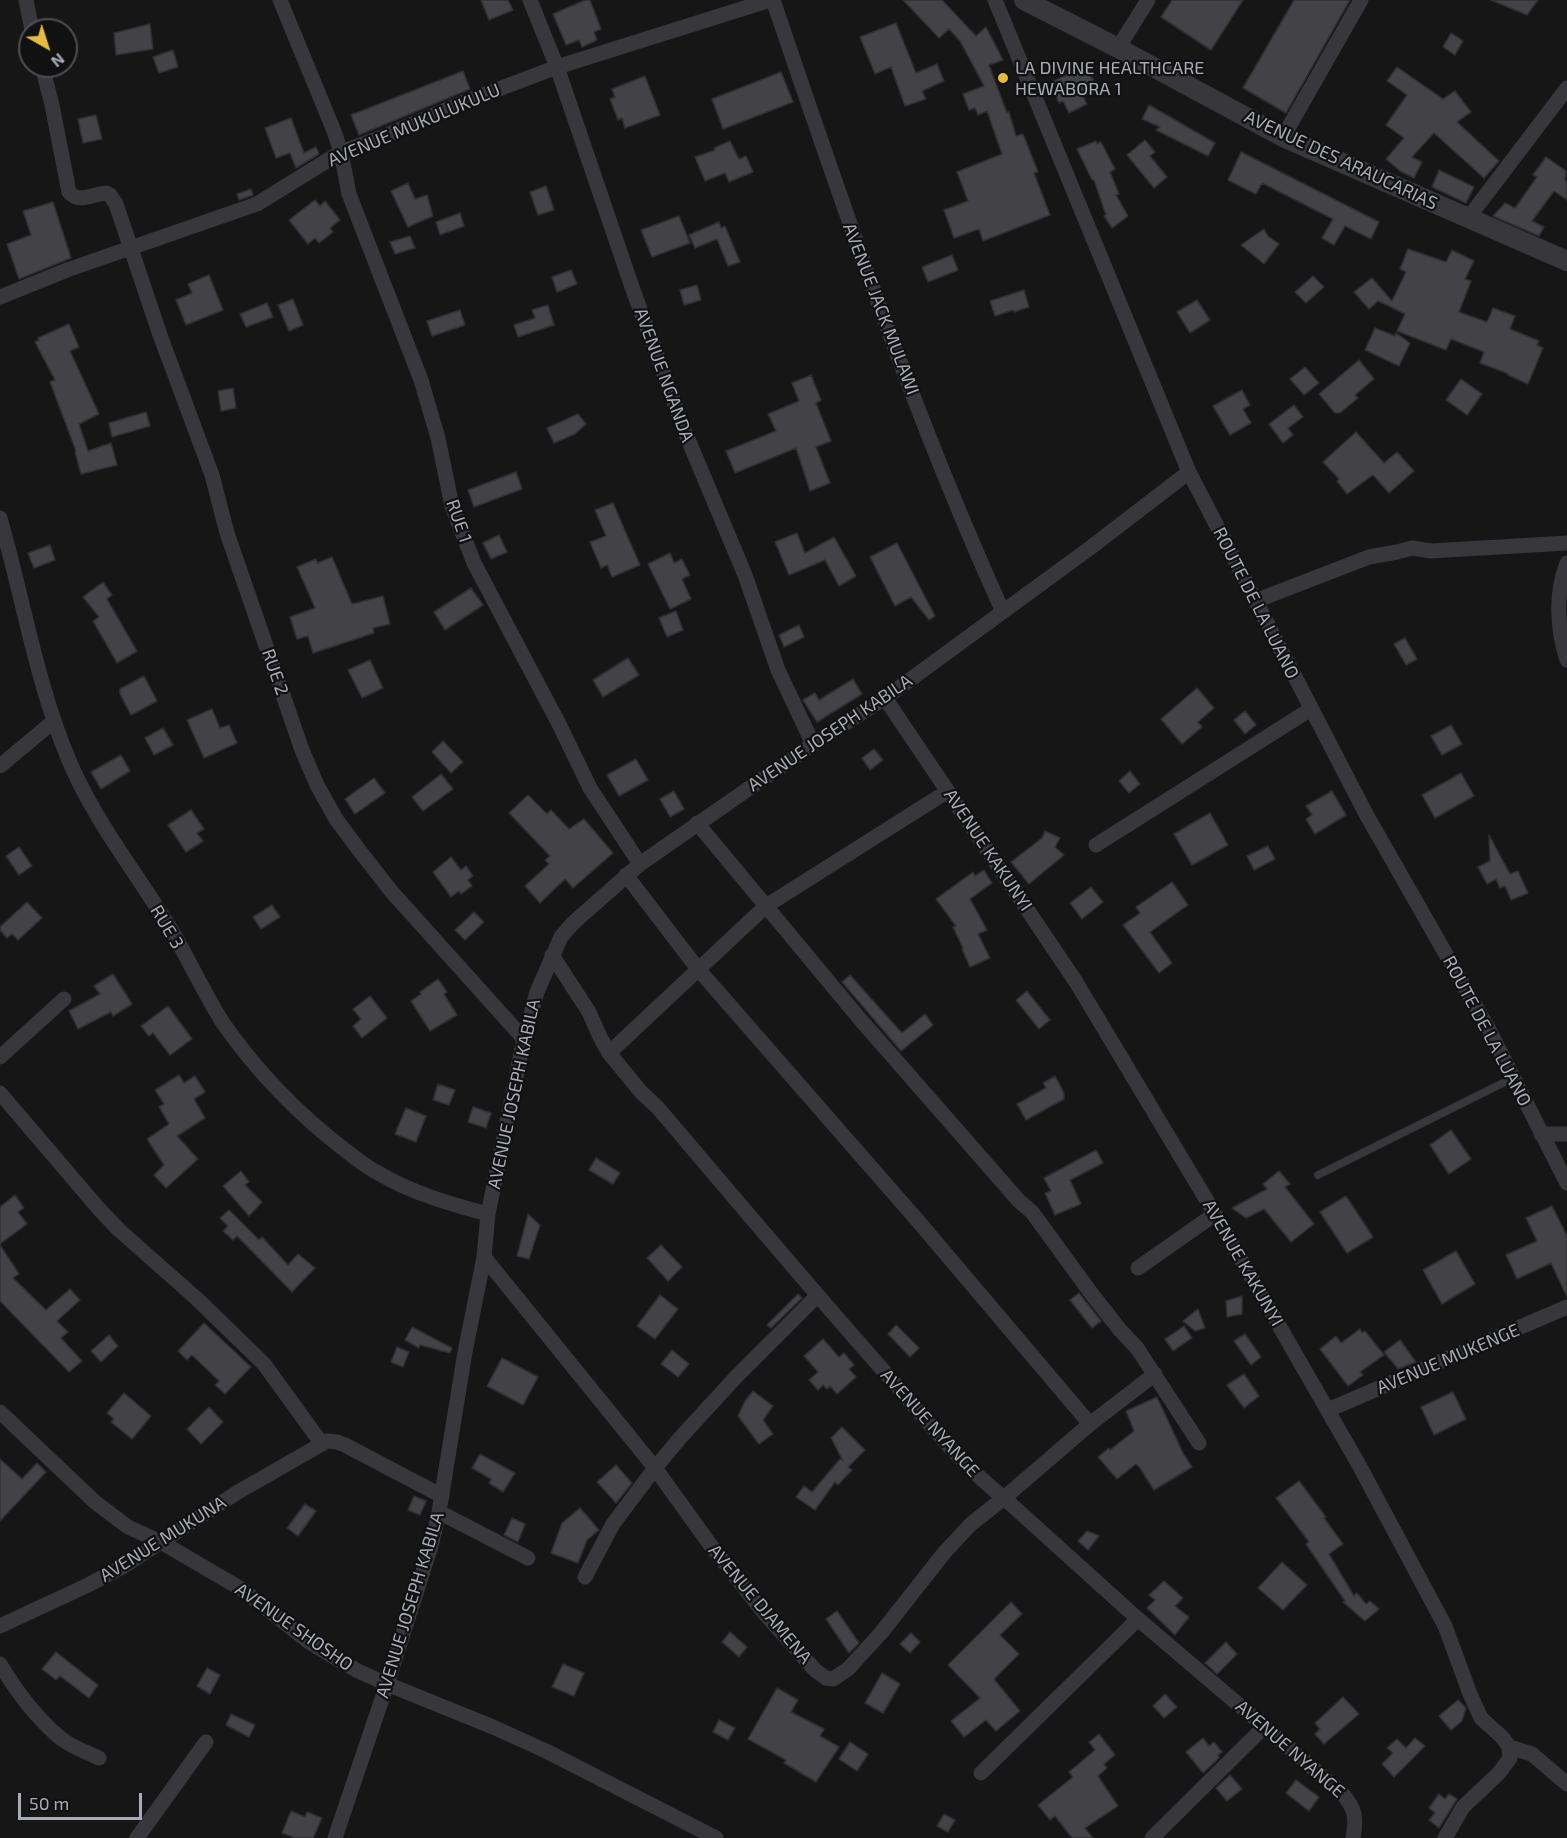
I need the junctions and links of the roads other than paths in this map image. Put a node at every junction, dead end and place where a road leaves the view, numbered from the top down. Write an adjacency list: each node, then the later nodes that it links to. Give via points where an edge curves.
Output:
1 (26, 0): 9 (street)
2 (280, 0): 15 (street, RUE 1)
3 (530, 0): 11 (street, AVENUE NGANDA)
4 (771, 0): 11 (street, AVENUE MUKULUKULU); 25 (street, AVENUE JACK MULAWI, via 865,265 975,551)
5 (995, 0): 20 (street, ROUTE DE LA LUANO)
6 (1024, 0): 10 (street, AVENUE DES ARAUCARIAS)
7 (1148, 0): 10 (street)
8 (1361, 0): 14 (street)
9 (30, 18)
10 (1118, 48): 14 (street, AVENUE DES ARAUCARIAS)
11 (557, 67): 15 (street, AVENUE MUKULUKULU); 30 (street, AVENUE NGANDA, via 684,432 745,575 778,670)
12 (45, 78): 17 (street, RUE 2, via 69,192 79,199 100,193 110,195)
13 (1567, 88): 16 (street)
14 (1283, 137): 16 (street, AVENUE DES ARAUCARIAS)
15 (341, 152): 17 (street, AVENUE MUKULUKULU, via 257,204); 35 (street, RUE 1, via 349,194 421,380 452,506 474,563 590,788)
16 (1468, 217): 18 (street, AVENUE DES ARAUCARIAS)
17 (130, 248): 19 (street, AVENUE MUKULUKULU); 41 (street, RUE 2, via 212,475 227,534 288,713 317,785 336,819 391,891)
18 (1567, 261)
19 (0, 297)
20 (1189, 472): 24 (street, ROUTE DE LA LUANO); 25 (street, AVENUE JOSEPH KABILA)
21 (0, 518): 29 (street, RUE 3)
22 (1567, 543): 24 (street, via 1431,551 1412,548 1369,556)
23 (1567, 563): 26 (street, via 1559,586 1559,602)
24 (1255, 601): 28 (street, ROUTE DE LA LUANO)
25 (1003, 612): 27 (street, AVENUE JOSEPH KABILA)
26 (1567, 660)
27 (885, 698): 30 (street, AVENUE JOSEPH KABILA); 32 (street, AVENUE KAKUNYI)
28 (1311, 709): 34 (street); 44 (street, ROUTE DE LA LUANO)
29 (54, 721): 31 (street); 50 (street, RUE 3, via 81,786 170,929 202,989 241,1046 273,1083 332,1140 377,1173 415,1191)
30 (813, 744): 33 (street, AVENUE JOSEPH KABILA)
31 (0, 766)
32 (948, 791): 37 (street); 51 (street, AVENUE KAKUNYI, via 1077,982)
33 (697, 823): 35 (street, AVENUE JOSEPH KABILA); 37 (street)
34 (1096, 845)
35 (640, 864): 36 (street, AVENUE JOSEPH KABILA)
36 (626, 875): 38 (street, AVENUE JOSEPH KABILA, via 573,923); 39 (street)
37 (766, 906): 39 (street); 56 (street, via 859,1018 1032,1212)
38 (552, 955): 41 (street, AVENUE JOSEPH KABILA); 42 (street, AVENUE NYANGE, via 589,1012)
39 (698, 969): 42 (street); 59 (street)
40 (64, 999): 43 (street)
41 (524, 1038): 50 (street, AVENUE JOSEPH KABILA)
42 (609, 1053): 54 (street, AVENUE NYANGE)
43 (0, 1057)
44 (1513, 1078): 46 (street, ROUTE DE LA LUANO); 48 (lane)
45 (0, 1093): 61 (street, via 119,1230 264,1364)
46 (1541, 1134): 47 (street); 49 (street, ROUTE DE LA LUANO)
47 (1567, 1134)
48 (1318, 1175)
49 (1567, 1183)
50 (488, 1214): 52 (street, AVENUE JOSEPH KABILA)
51 (1215, 1214): 53 (street); 57 (street, AVENUE KAKUNYI)
52 (484, 1257): 62 (street, AVENUE DJAMENA); 63 (street, AVENUE JOSEPH KABILA)
53 (1138, 1268)
54 (817, 1296): 62 (street, via 735,1378); 64 (street, AVENUE NYANGE, via 957,1454)
55 (1567, 1308): 57 (street, AVENUE MUKENGE)
56 (1155, 1374): 59 (street, AVENUE DJAMENA); 60 (street)
57 (1328, 1410): 75 (street, AVENUE KAKUNYI, via 1445,1626 1481,1718)
58 (0, 1413): 66 (street, AVENUE SHOSHO, via 94,1502 128,1527)
59 (1090, 1424): 64 (street, AVENUE DJAMENA)
60 (1199, 1443)
61 (321, 1444): 63 (street, via 338,1442); 66 (street, AVENUE MUKUNA)
62 (655, 1468): 64 (street, AVENUE DJAMENA, via 790,1644 820,1674 833,1679 848,1669 873,1641 971,1524); 68 (street, via 612,1524)
63 (442, 1496): 65 (street, AVENUE JOSEPH KABILA)
64 (1004, 1498): 69 (street, AVENUE NYANGE)
65 (439, 1512): 67 (street); 72 (street, AVENUE JOSEPH KABILA)
66 (161, 1542): 70 (street, AVENUE MUKUNA, via 86,1586); 72 (street, AVENUE SHOSHO, via 243,1590 308,1641)
67 (528, 1558)
68 (585, 1577)
69 (1138, 1618): 73 (street, AVENUE NYANGE); 77 (street)
70 (0, 1626)
71 (0, 1664): 76 (street, via 59,1738)
72 (387, 1684): 80 (street, AVENUE JOSEPH KABILA); 81 (street, AVENUE SHOSHO, via 546,1751)
73 (1265, 1726): 82 (street); 83 (street, AVENUE NYANGE, via 1351,1804 1356,1818)
74 (206, 1742): 79 (street)
75 (1509, 1747): 78 (street, via 1532,1754); 84 (street, via 1510,1758 1463,1807)
76 (99, 1758)
77 (981, 1773)
78 (1567, 1784)
79 (137, 1838)
80 (335, 1838)
81 (716, 1838)
82 (1152, 1838)
83 (1353, 1838)
84 (1445, 1838)

